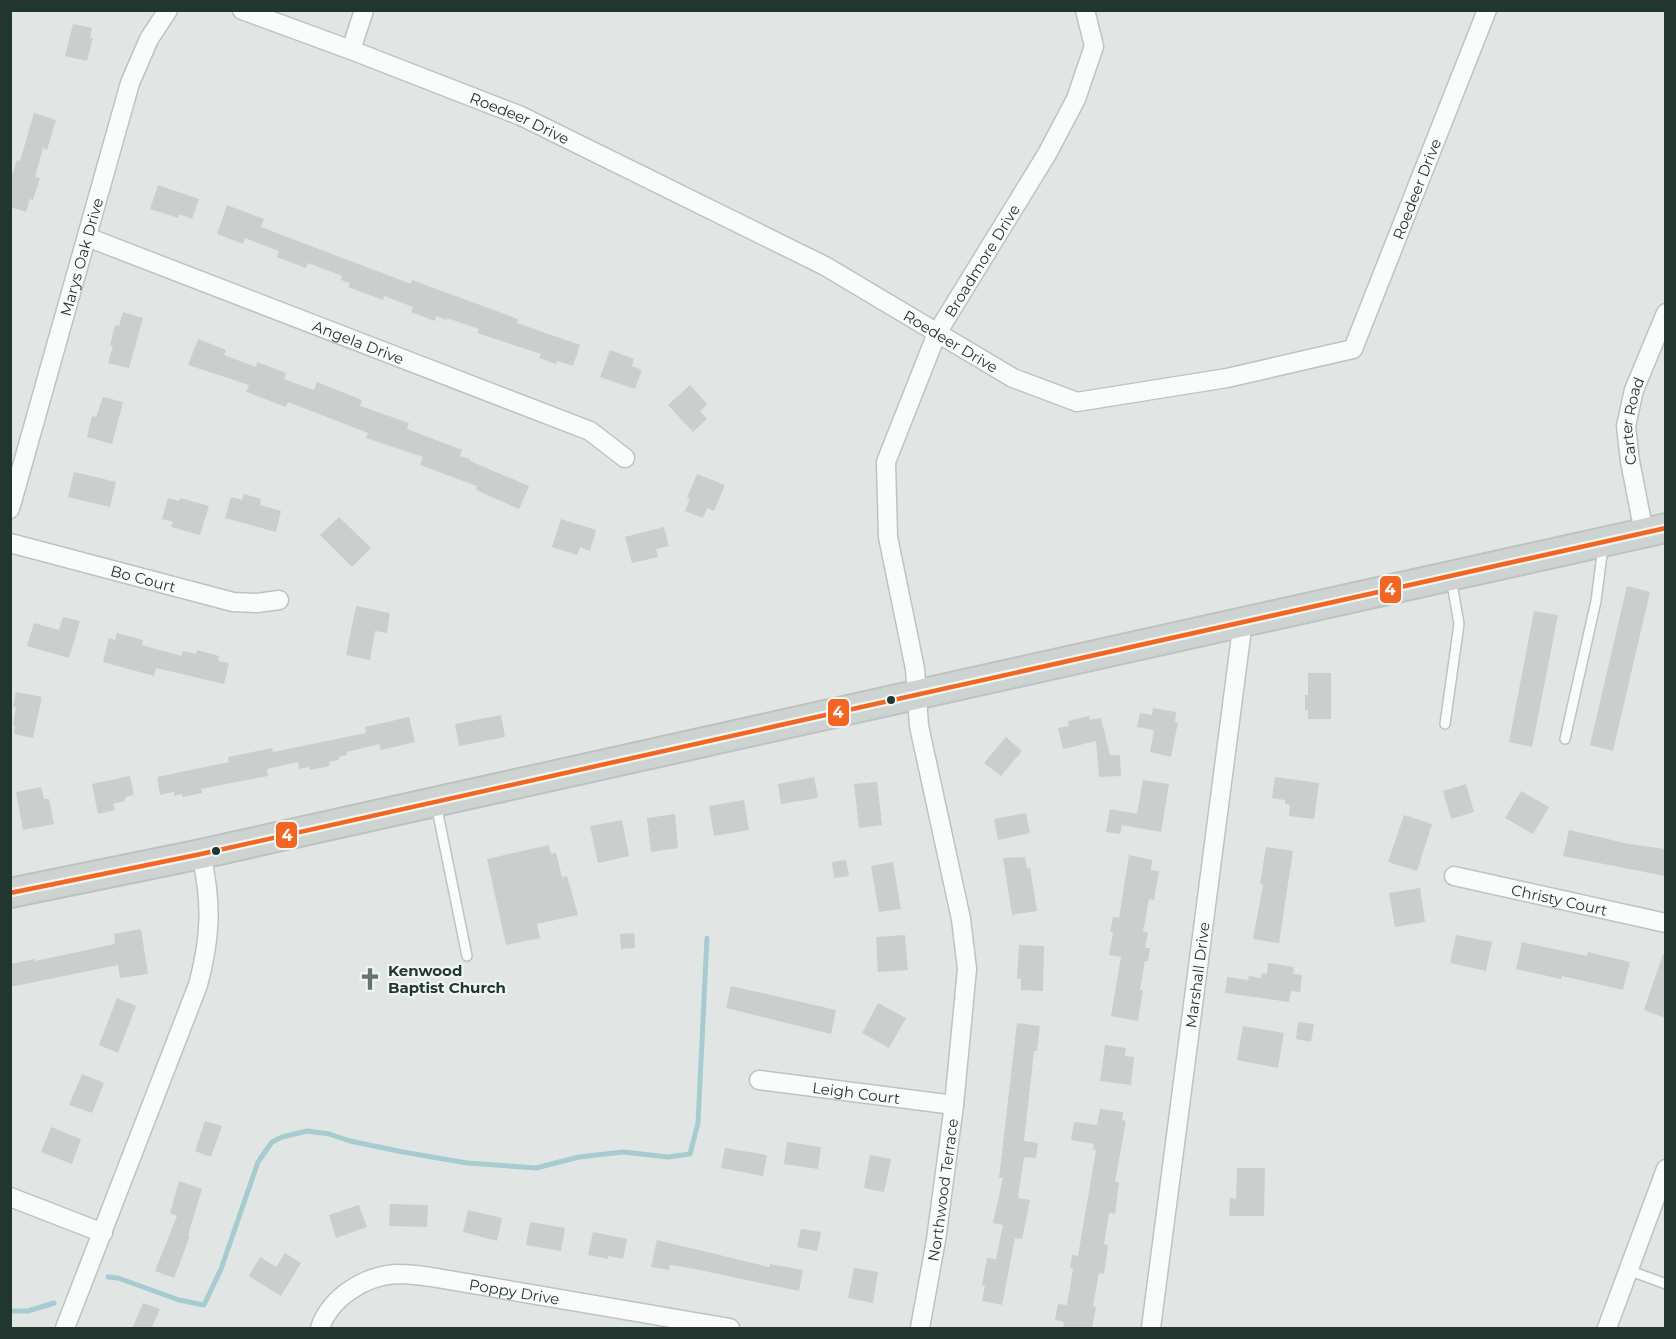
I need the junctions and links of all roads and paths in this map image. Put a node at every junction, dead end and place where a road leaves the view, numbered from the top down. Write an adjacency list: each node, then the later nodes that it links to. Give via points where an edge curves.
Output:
1 (168, 10): 7 (street, Marys Oak Drive, via 149,39 130,83)
2 (242, 10): 6 (street, Roedeer Drive)
3 (364, 10): 6 (street)
4 (1085, 10): 9 (street, Broadmore Drive, via 1094,46 1076,99 1047,154)
5 (1487, 10): 9 (street, Roedeer Drive, via 1353,349 1227,378 1077,402 1013,378)
6 (351, 50): 9 (street, Roedeer Drive, via 521,116 825,266)
7 (87, 237): 10 (street, Angela Drive, via 590,431); 11 (street, Marys Oak Drive)
8 (1665, 313): 12 (street, Carter Road, via 1634,390 1626,426 1630,461)
9 (937, 333): 18 (street, Broadmore Drive, via 886,462 888,537 915,669)
10 (625, 458)
11 (10, 509)
12 (1654, 530): 13 (main road)
13 (1604, 541): 15 (main road); 20 (lane, via 1596,601)
14 (10, 543): 16 (street, Bo Court, via 233,602)
15 (1451, 575): 17 (main road); 19 (lane, via 1459,624)
16 (279, 600)
17 (1243, 621): 18 (main road); 38 (street, Marshall Drive)
18 (915, 696): 21 (main road); 28 (street, Northwood Terrace, via 966,956)
19 (1446, 724)
20 (1565, 739)
21 (436, 801): 22 (main road); 26 (lane)
22 (201, 854): 24 (main road); 31 (street, via 209,893 204,965)
23 (1454, 876): 25 (street, Christy Court)
24 (10, 893)
25 (1665, 922)
26 (467, 956)
27 (759, 1080): 28 (street, Leigh Court)
28 (954, 1105): 37 (street, Northwood Terrace)
29 (1665, 1169): 32 (street)
30 (10, 1197): 31 (street)
31 (103, 1233): 34 (street)
32 (1628, 1270): 33 (lane); 39 (street)
33 (1665, 1284)
34 (65, 1329)
35 (320, 1329): 36 (street, Poppy Drive, via 339,1298 363,1284 394,1274)
36 (730, 1329)
37 (920, 1329)
38 (1151, 1329)
39 (1607, 1329)

